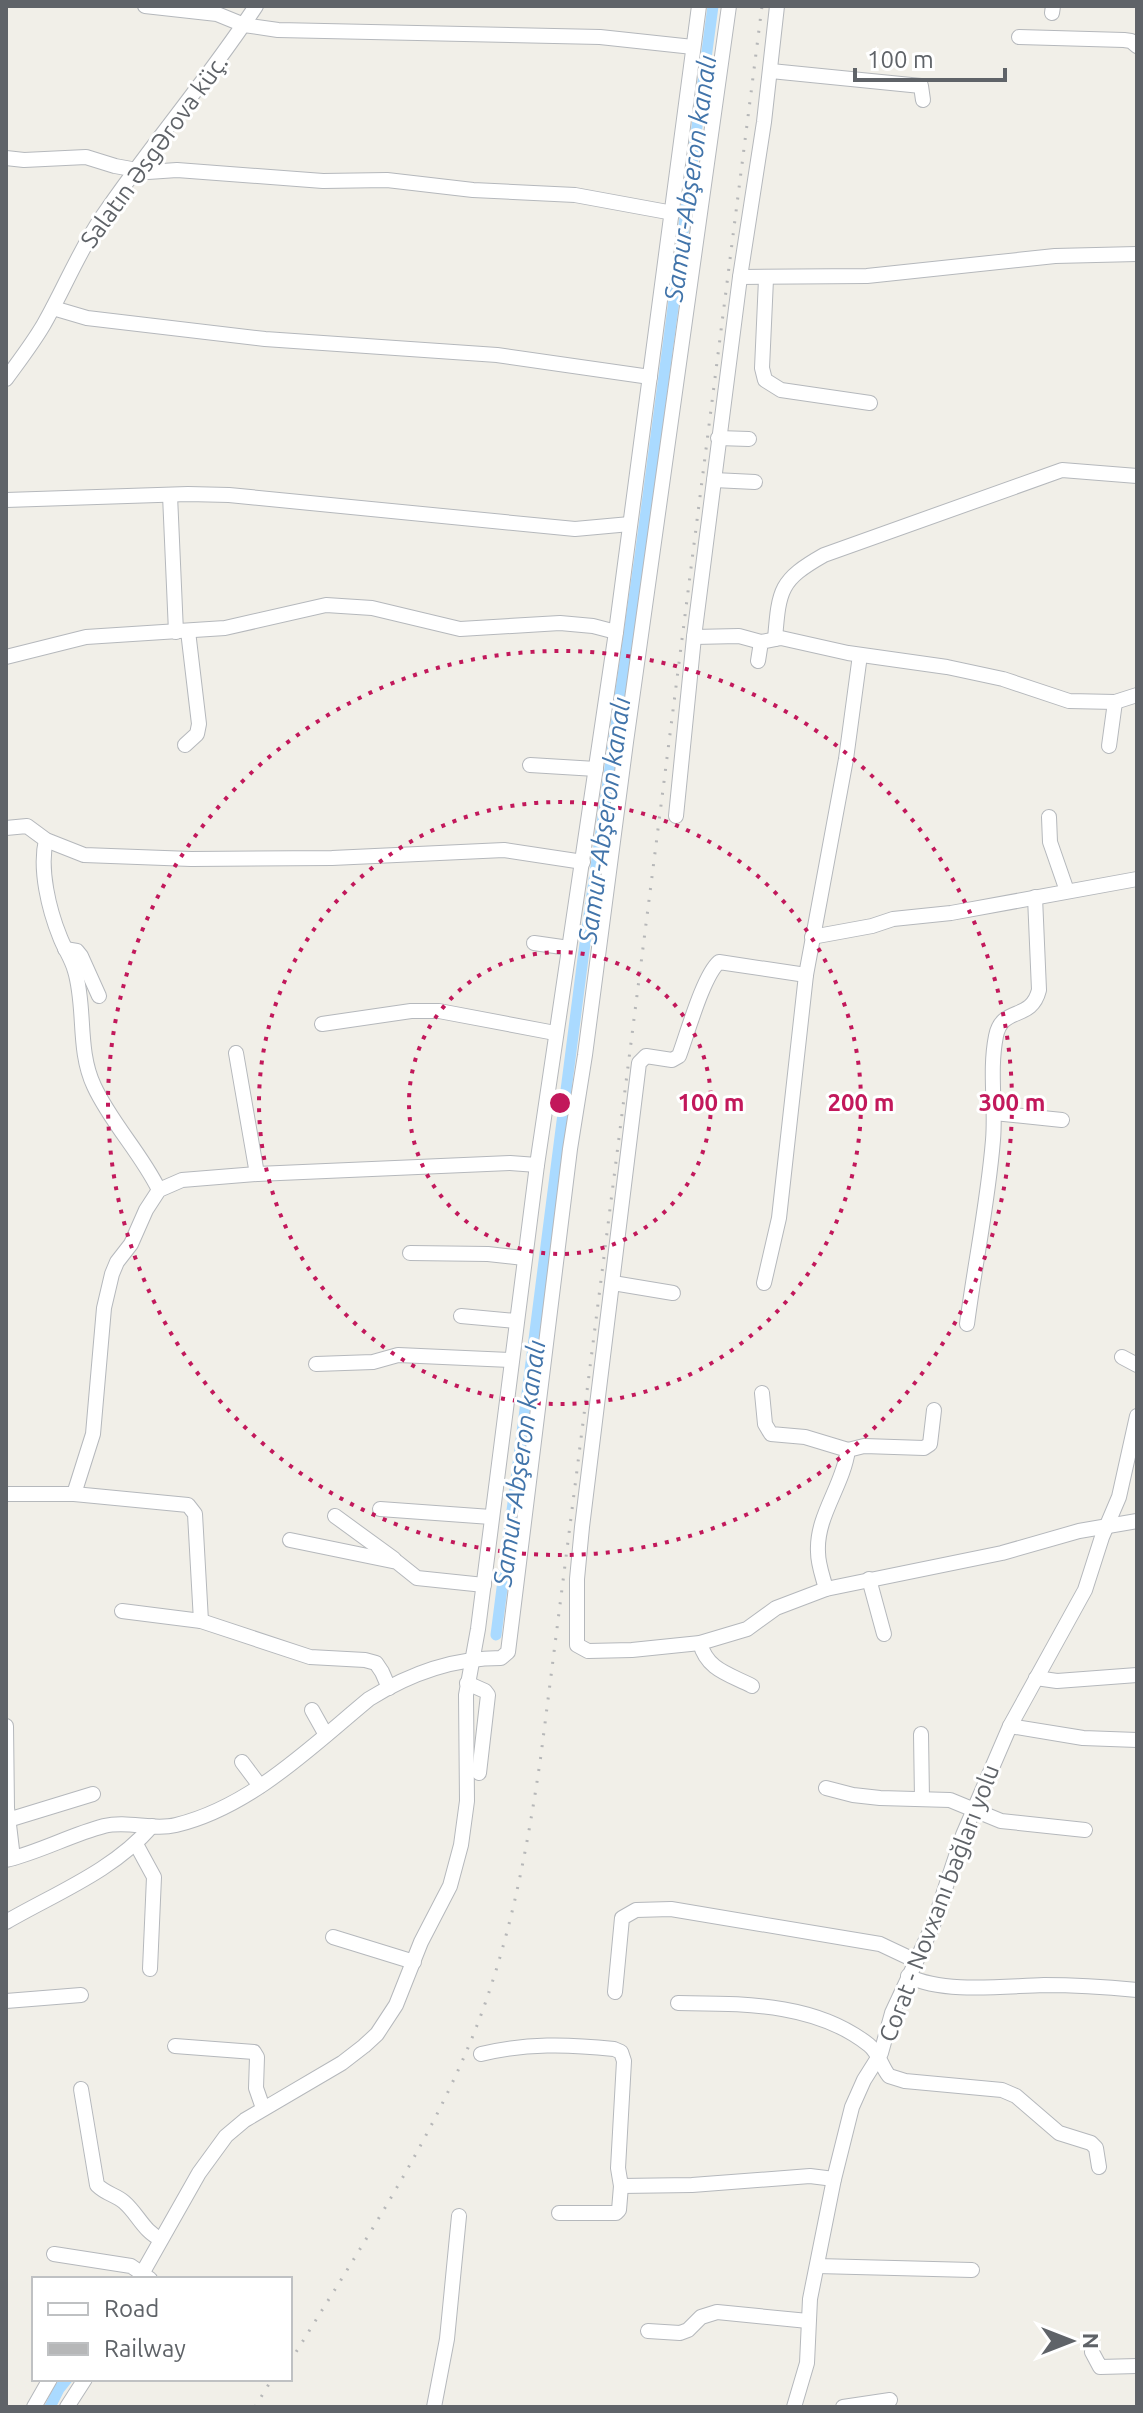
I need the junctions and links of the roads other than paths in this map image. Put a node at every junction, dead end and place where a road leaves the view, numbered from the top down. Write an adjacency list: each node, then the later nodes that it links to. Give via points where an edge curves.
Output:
1 (145, 6): 6 (street, via 217,14)
2 (256, 6): 6 (street, Salatın Əsgərova küç.)
3 (699, 6): 9 (street)
4 (729, 6): 97 (street, via 570,1149 508,1652 501,1658)
5 (777, 6): 10 (street)
6 (244, 25): 9 (street, via 600,37); 13 (street, Salatın Əsgərova küç.)
7 (1019, 37): 8 (street, via 1124,40)
8 (1137, 46)
9 (693, 47): 14 (street)
10 (771, 71): 11 (street, via 921,86); 16 (street)
11 (923, 100)
12 (6, 158): 13 (street, via 86,157)
13 (134, 170): 14 (street, via 387,180 575,195); 18 (street, Salatın Əsgərova küç., via 92,232)
14 (673, 213): 19 (street)
15 (1137, 254): 17 (street)
16 (740, 277): 17 (street); 22 (street)
17 (766, 279): 21 (street, via 765,380 781,390)
18 (53, 308): 19 (street, via 87,318 265,339 497,355); 20 (street, Salatın Əsgərova küç.)
19 (650, 377): 29 (street)
20 (6, 379)
21 (870, 403)
22 (718, 438): 23 (street); 25 (street)
23 (749, 439)
24 (1137, 476): 33 (street, via 1062,470 824,555 798,570 782,591)
25 (714, 480): 26 (street); 32 (street)
26 (755, 482)
27 (170, 495): 28 (street); 29 (street, via 229,495 575,529); 30 (street)
28 (6, 500)
29 (630, 524): 31 (street)
30 (182, 632): 31 (street, via 242,626 326,605 372,608 460,629 560,623); 35 (street, via 86,637); 39 (street, via 199,724)
31 (616, 632): 42 (street)
32 (694, 637): 33 (street); 43 (street)
33 (768, 640): 34 (street); 36 (street)
34 (860, 655): 38 (street, via 1003,679 1069,701); 51 (street)
35 (6, 657)
36 (758, 661)
37 (1137, 695): 38 (street)
38 (1115, 702): 40 (street)
39 (185, 745)
40 (1109, 746)
41 (530, 765): 42 (street)
42 (596, 769): 47 (street)
43 (676, 816)
44 (1049, 817): 49 (street, via 1050,842)
45 (6, 828): 46 (street, via 27,826)
46 (46, 840): 47 (street, via 84,855 317,858 504,850); 54 (street, via 45,870)
47 (583, 862): 53 (street)
48 (1137, 879): 49 (street)
49 (1067, 891): 50 (street)
50 (1035, 897): 51 (street); 60 (street, via 1039,990 1031,1008 1000,1024 991,1089)
51 (812, 937): 55 (street)
52 (534, 943): 53 (street)
53 (569, 948): 58 (street)
54 (65, 949): 56 (street, via 81,956); 64 (street, via 75,969 92,1082)
55 (806, 975): 67 (street, via 716,964 679,1056 641,1060); 68 (street, via 787,1164)
56 (99, 996)
57 (322, 1024): 58 (street, via 439,1011)
58 (555, 1033): 62 (street)
59 (236, 1053): 63 (street)
60 (994, 1113): 61 (street); 72 (street)
61 (1062, 1120)
62 (537, 1165): 63 (street); 66 (street)
63 (257, 1174): 64 (street, via 182,1180)
64 (159, 1190): 82 (street, via 112,1274 93,1434)
65 (410, 1253): 66 (street)
66 (524, 1258): 71 (street)
67 (613, 1283): 69 (street); 96 (street, via 578,1566 577,1645 588,1651)
68 (764, 1283)
69 (673, 1293)
70 (461, 1316): 71 (street)
71 (516, 1321): 74 (street)
72 (967, 1324)
73 (1122, 1357): 76 (street)
74 (511, 1360): 75 (street, via 398,1355 373,1362); 85 (street)
75 (316, 1364)
76 (1137, 1365)
77 (762, 1393): 80 (street, via 771,1434)
78 (934, 1410): 80 (street, via 930,1444 924,1448)
79 (1137, 1416): 87 (street, Corat - Novxanı bağları yolu, via 1122,1485)
80 (848, 1450): 92 (street, via 818,1538)
81 (6, 1494): 82 (street)
82 (74, 1494): 94 (street, via 193,1508)
83 (380, 1509): 85 (street)
84 (335, 1516): 89 (street)
85 (491, 1517): 91 (street)
86 (1137, 1521): 87 (street)
87 (1106, 1525): 90 (street, via 1002,1553); 99 (street, Corat - Novxanı bağları yolu, via 1079,1602)
88 (290, 1540): 89 (street)
89 (397, 1562): 91 (street, via 417,1578)
90 (869, 1579): 92 (street); 95 (street)
91 (484, 1585): 97 (street)
92 (826, 1589): 96 (street, via 776,1608 747,1629)
93 (122, 1611): 94 (street)
94 (201, 1621): 102 (street, via 295,1654 376,1663)
95 (884, 1634)
96 (700, 1643): 101 (street, via 710,1664)
97 (472, 1658): 100 (street); 102 (street)
98 (1137, 1675): 99 (street)
99 (1036, 1678): 105 (street, Corat - Novxanı bağları yolu)
100 (467, 1683): 110 (street, via 488,1695); 124 (street, via 467,1801 461,1845 450,1886)
101 (752, 1686)
102 (389, 1688): 107 (street)
103 (312, 1710): 107 (street)
104 (6, 1726): 116 (street)
105 (1010, 1726): 108 (street); 115 (street, Corat - Novxanı bağları yolu)
106 (921, 1734): 114 (street)
107 (326, 1735): 111 (street)
108 (1137, 1740)
109 (242, 1762): 111 (street)
110 (479, 1773)
111 (260, 1786): 117 (street, via 206,1815)
112 (826, 1788): 114 (street)
113 (93, 1794): 116 (street)
114 (922, 1799): 115 (street)
115 (974, 1808): 118 (street, via 1001,1821); 123 (street, Corat - Novxanı bağları yolu)
116 (8, 1820): 120 (street)
117 (152, 1826): 119 (street); 120 (street, via 110,1825)
118 (1085, 1830)
119 (136, 1844): 121 (street, via 83,1881); 125 (street, via 154,1877)
120 (9, 1859)
121 (6, 1922)
122 (333, 1937): 124 (street)
123 (916, 1961): 126 (street, Corat - Novxanı bağları yolu); 128 (street, via 880,1944 671,1909 636,1910 622,1918)
124 (414, 1962): 136 (street, via 377,2034 342,2063)
125 (150, 1969)
126 (908, 1976): 127 (street, via 940,1985); 134 (street, Corat - Novxanı bağları yolu)
127 (1137, 1990)
128 (615, 1992)
129 (81, 1995): 130 (street)
130 (6, 2001)
131 (678, 2003): 134 (street, via 753,2004 793,2011 842,2028)
132 (175, 2046): 136 (street, via 254,2052)
133 (481, 2054): 139 (street, via 557,2044 621,2052)
134 (878, 2058): 137 (street, via 889,2076 986,2087 1016,2096 1059,2133 1091,2143); 138 (street, Corat - Novxanı bağları yolu, via 852,2107)
135 (81, 2089): 142 (street, via 97,2185 121,2199 152,2236)
136 (263, 2108): 142 (street, via 226,2136)
137 (1099, 2167)
138 (834, 2179): 139 (street); 144 (street, Corat - Novxanı bağları yolu)
139 (621, 2186): 140 (street, via 616,2213)
140 (559, 2213)
141 (459, 2216): 156 (street, via 447,2339)
142 (161, 2239): 146 (street)
143 (54, 2254): 146 (street, via 131,2266)
144 (817, 2266): 145 (street); 147 (street, Corat - Novxanı bağları yolu)
145 (972, 2270)
146 (144, 2277)
147 (808, 2321): 148 (street, via 717,2312 680,2333); 157 (street, Corat - Novxanı bağları yolu, via 807,2363)
148 (648, 2331)
149 (1092, 2352): 150 (street, via 1100,2367)
150 (1137, 2366)
151 (49, 2381): 154 (street)
152 (84, 2381): 155 (street)
153 (890, 2400): 158 (street)
154 (34, 2407)
155 (68, 2407)
156 (434, 2407)
157 (794, 2407)
158 (843, 2407)

